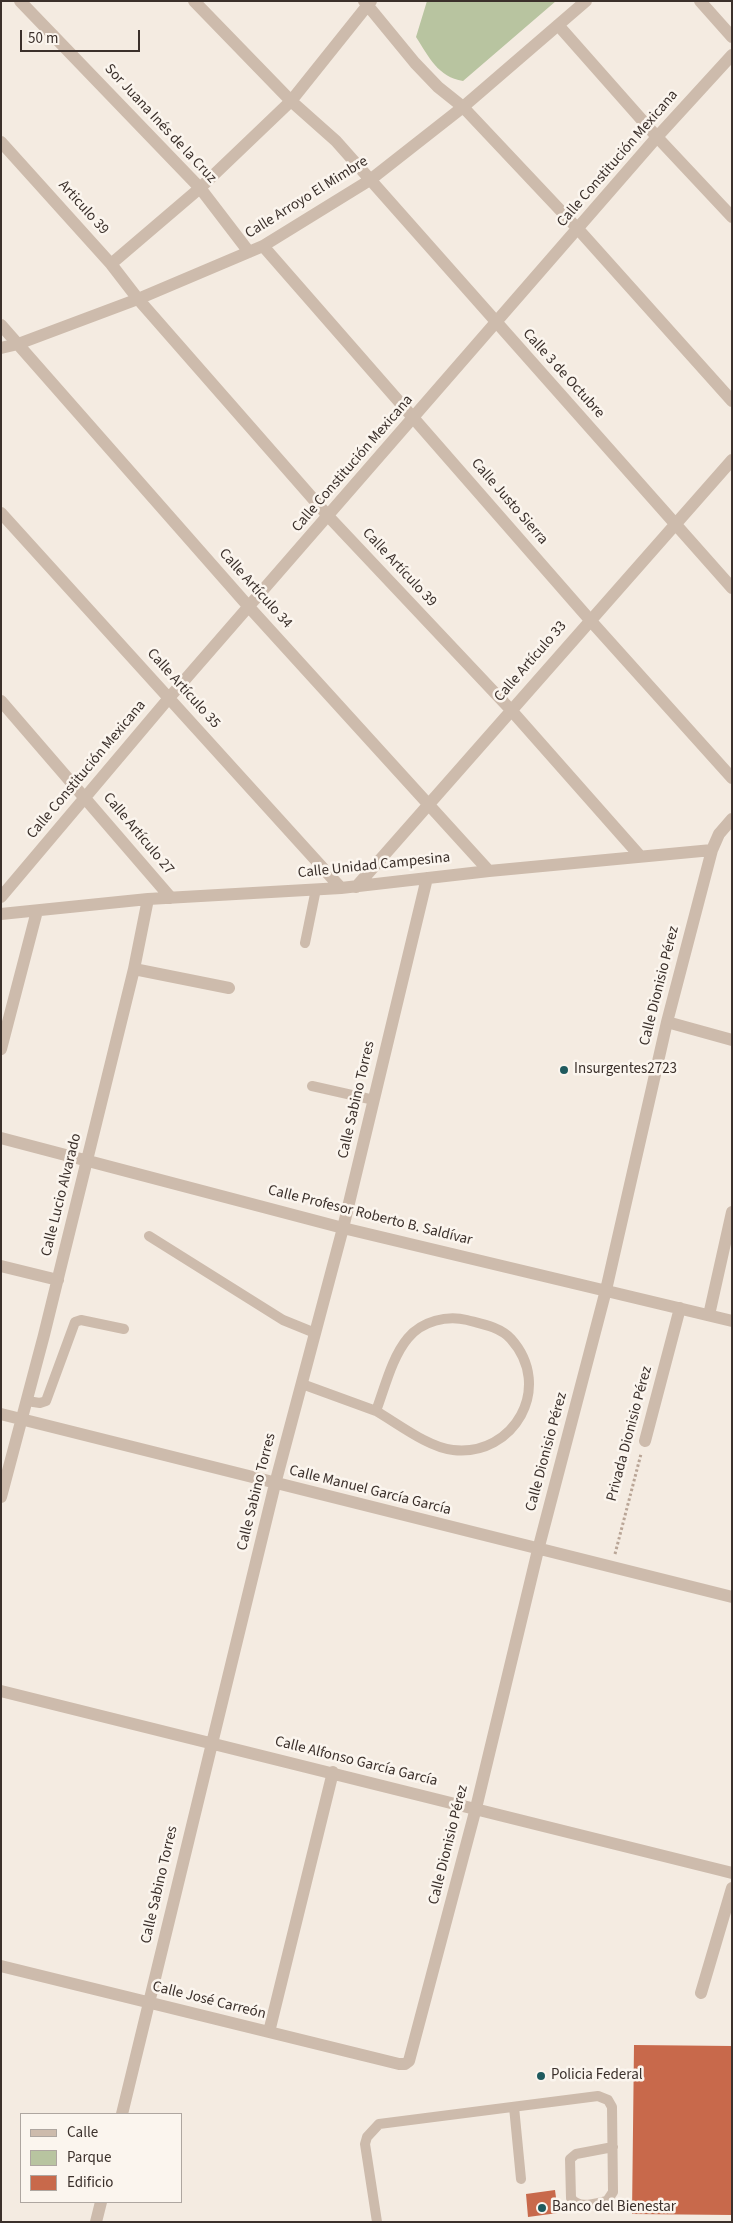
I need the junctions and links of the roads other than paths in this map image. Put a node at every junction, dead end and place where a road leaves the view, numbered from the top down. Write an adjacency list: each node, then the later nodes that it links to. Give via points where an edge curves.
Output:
1 (20, 1): 14 (street, Sor Juana Inés de la Cruz)
2 (194, 1): 9 (street)
3 (586, 1): 6 (street, Calle Arroyo El Mimbre)
4 (700, 1): 7 (street)
5 (367, 3): 9 (street); 10 (street, via 415,63)
6 (558, 25): 10 (street, Calle Arroyo El Mimbre); 11 (street)
7 (732, 37)
8 (732, 56): 11 (street, Calle Constitución Mexicana)
9 (291, 101): 13 (street, Calle 3 de Octubre, via 336,141); 14 (street)
10 (463, 107): 13 (street, Calle Arroyo El Mimbre); 16 (street)
11 (657, 137): 15 (street); 16 (street, Calle Constitución Mexicana)
12 (1, 142): 19 (street, Articulo 39)
13 (370, 180): 17 (street, Calle Arroyo El Mimbre); 21 (street, Calle 3 de Octubre)
14 (200, 188): 18 (street, Sor Juana Inés de la Cruz); 19 (street)
15 (732, 217)
16 (578, 229): 21 (street, Calle Constitución Mexicana); 25 (street)
17 (263, 246): 18 (street, Calle Arroyo El Mimbre); 26 (street, Calle Justo Sierra)
18 (249, 252): 20 (street, Calle Arroyo El Mimbre)
19 (111, 264): 20 (street, Articulo 39)
20 (138, 299): 23 (street, Calle Arroyo El Mimbre); 29 (street, Calle Artículo 39)
21 (496, 324): 26 (street, Calle Constitución Mexicana); 30 (street, Calle 3 de Octubre)
22 (1, 325): 23 (street, Calle Artículo 34)
23 (18, 344): 24 (street, Calle Arroyo El Mimbre); 32 (street, Calle Artículo 34)
24 (1, 348)
25 (732, 401)
26 (414, 418): 29 (street, Calle Constitución Mexicana); 33 (street, Calle Justo Sierra)
27 (732, 460): 30 (street, Calle Artículo 33)
28 (1, 513): 34 (street, Calle Artículo 35)
29 (329, 517): 32 (street, Calle Constitución Mexicana); 36 (street, Calle Artículo 39)
30 (675, 524): 31 (street, Calle 3 de Octubre); 33 (street, Calle Artículo 33)
31 (732, 588)
32 (249, 607): 34 (street, Calle Constitución Mexicana); 39 (street, Calle Artículo 34)
33 (590, 620): 36 (street, Calle Artículo 33); 37 (street, Calle Justo Sierra)
34 (169, 698): 38 (street, Calle Constitución Mexicana); 47 (street, Calle Artículo 35)
35 (1, 701): 38 (street, Calle Artículo 27)
36 (511, 710): 39 (street, Calle Artículo 33); 42 (street, Calle Artículo 39)
37 (732, 778)
38 (85, 796): 46 (street, Calle Constitución Mexicana); 49 (street, Calle Artículo 27)
39 (428, 804): 43 (street, Calle Artículo 34); 45 (street, Calle Artículo 33)
40 (732, 819): 41 (street, via 719,834)
41 (712, 850): 42 (street, Calle Unidad Campesina); 56 (street, Calle Dionisio Pérez)
42 (640, 856): 43 (street, Calle Unidad Campesina)
43 (489, 871): 44 (street, Calle Unidad Campesina)
44 (427, 878): 45 (street, Calle Unidad Campesina); 60 (street, Calle Sabino Torres)
45 (356, 887): 47 (street, Calle Unidad Campesina)
46 (4, 888)
47 (340, 888): 48 (street, Calle Unidad Campesina)
48 (316, 890): 49 (street, Calle Unidad Campesina); 53 (lane)
49 (171, 898): 50 (street, Calle Unidad Campesina)
50 (148, 899): 51 (street, Calle Unidad Campesina); 54 (street, Calle Lucio Alvarado)
51 (37, 911): 52 (street, Calle Unidad Campesina); 58 (street)
52 (1, 914)
53 (305, 943)
54 (134, 968): 55 (street); 62 (street, Calle Lucio Alvarado)
55 (228, 988)
56 (667, 1022): 57 (street); 68 (street, Calle Dionisio Pérez)
57 (732, 1040)
58 (1, 1049)
59 (312, 1086): 60 (lane)
60 (374, 1100): 64 (street, Calle Sabino Torres)
61 (1, 1138): 62 (street, Calle Profesor Roberto B. Saldívar)
62 (87, 1159): 64 (street, Calle Profesor Roberto B. Saldívar); 67 (street, Calle Lucio Alvarado)
63 (732, 1212): 70 (street)
64 (344, 1228): 68 (street, Calle Profesor Roberto B. Saldívar); 73 (street, Calle Sabino Torres)
65 (149, 1236): 73 (lane, via 283,1320)
66 (1, 1266): 67 (street)
67 (58, 1280): 75 (street, Calle Lucio Alvarado)
68 (606, 1290): 69 (street, Calle Profesor Roberto B. Saldívar); 82 (street, Calle Dionisio Pérez)
69 (680, 1308): 70 (street, Calle Profesor Roberto B. Saldívar); 79 (street, Privada Dionisio Pérez)
70 (709, 1315): 71 (street, Calle Profesor Roberto B. Saldívar)
71 (732, 1321)
72 (124, 1329): 75 (lane, via 77,1321 46,1400 40,1404)
73 (315, 1333): 74 (street, Calle Sabino Torres)
74 (302, 1384): 76 (lane); 80 (street, Calle Sabino Torres)
75 (27, 1401): 78 (street, Calle Lucio Alvarado)
76 (376, 1411): 76 (lane, via 432,1444 451,1450 471,1451 494,1443 514,1426 525,1411 530,1374 511,1339 494,1327 455,1317 441,1319 410,1336 401,1347)
77 (1, 1414): 78 (street, Calle Manuel García García)
78 (22, 1419): 80 (street, Calle Manuel García García); 81 (street, Calle Lucio Alvarado)
79 (645, 1441)
80 (275, 1484): 82 (street, Calle Manuel García García); 85 (street, Calle Sabino Torres)
81 (1, 1497)
82 (538, 1550): 83 (street, Calle Manuel García García); 87 (street, Calle Dionisio Pérez)
83 (732, 1597)
84 (1, 1691): 85 (street, Calle Alfonso García García)
85 (211, 1744): 86 (street, Calle Alfonso García García); 92 (street, Calle Sabino Torres)
86 (333, 1772): 87 (street, Calle Alfonso García García); 93 (street)
87 (476, 1808): 88 (street, Calle Alfonso García García); 94 (street, Calle Dionisio Pérez)
88 (732, 1873)
89 (732, 1888): 91 (street)
90 (1, 1966): 92 (street, Calle José Carreón)
91 (701, 1993)
92 (149, 2003): 93 (street, Calle José Carreón); 96 (street, Calle Sabino Torres)
93 (270, 2032): 94 (street, Calle José Carreón, via 399,2064)
94 (409, 2061)
95 (514, 2107): 97 (lane, via 598,2096 605,2098 612,2107); 98 (lane); 101 (lane, via 378,2124 372,2129 366,2144)
96 (122, 2113)
97 (613, 2147): 97 (lane, via 576,2154 570,2159 571,2198 577,2204 610,2199 613,2192)
98 (521, 2179)
99 (101, 2203): 100 (street)
100 (96, 2222)
101 (377, 2222)

